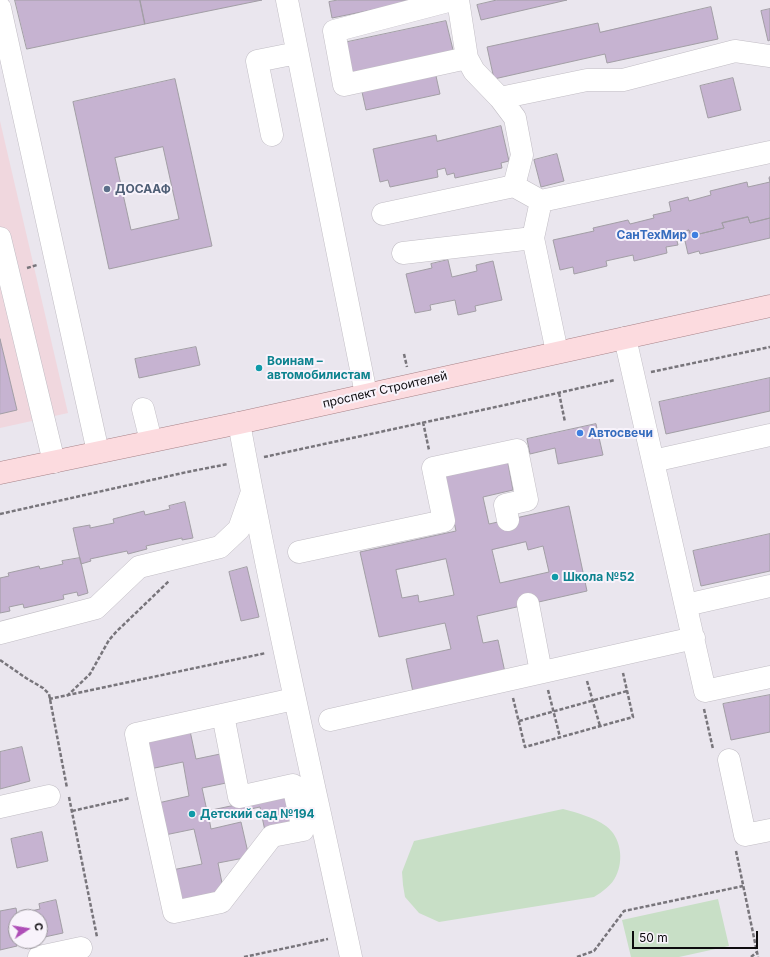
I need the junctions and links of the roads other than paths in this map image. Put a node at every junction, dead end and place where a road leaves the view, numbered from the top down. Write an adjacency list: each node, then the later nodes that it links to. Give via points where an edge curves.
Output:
1 (287, 0): 7 (street)
2 (452, 0): 6 (street, via 334,32 344,85)
3 (458, 0): 6 (street)
4 (0, 8): 25 (street)
5 (770, 56): 8 (street, via 735,51 623,80 587,80)
6 (467, 58): 8 (street, via 474,71)
7 (299, 60): 9 (street, via 257,61); 20 (street)
8 (500, 98): 11 (street, via 515,118 522,155)
9 (272, 135)
10 (770, 152): 12 (street)
11 (514, 186): 12 (street); 13 (street)
12 (541, 202): 15 (street)
13 (383, 214)
14 (0, 238): 27 (street)
15 (533, 238): 16 (street); 19 (street)
16 (404, 253)
17 (770, 306): 18 (main road, проспект Строителей)
18 (625, 338): 19 (main road, проспект Строителей); 26 (street)
19 (557, 352): 20 (main road, проспект Строителей)
20 (366, 394): 22 (main road, проспект Строителей)
21 (144, 409): 24 (street)
22 (239, 423): 24 (main road, проспект Строителей); 29 (street)
23 (770, 436): 26 (street)
24 (151, 441): 25 (main road, проспект Строителей)
25 (98, 452): 27 (main road, проспект Строителей)
26 (653, 460): 34 (street)
27 (54, 462): 28 (main road, проспект Строителей)
28 (0, 473)
29 (252, 492): 35 (street, via 239,529 220,548 139,567 96,608); 39 (street)
30 (508, 520): 31 (street, via 505,505 527,500 517,450 433,468 444,521)
31 (298, 552)
32 (770, 586): 34 (street)
33 (528, 604): 38 (street)
34 (686, 604): 36 (street)
35 (0, 633)
36 (694, 638): 37 (street, via 705,691); 38 (street, via 618,655)
37 (770, 677)
38 (544, 678): 41 (street, via 509,679)
39 (294, 699): 40 (street); 48 (street)
40 (223, 715): 40 (street, via 136,734 174,912 221,902 272,836 303,830 293,785 239,797)
41 (330, 720)
42 (729, 760): 45 (street, via 745,835)
43 (62, 794): 44 (street)
44 (0, 807)
45 (770, 830)
46 (89, 945): 47 (street)
47 (39, 957)
48 (351, 957)

